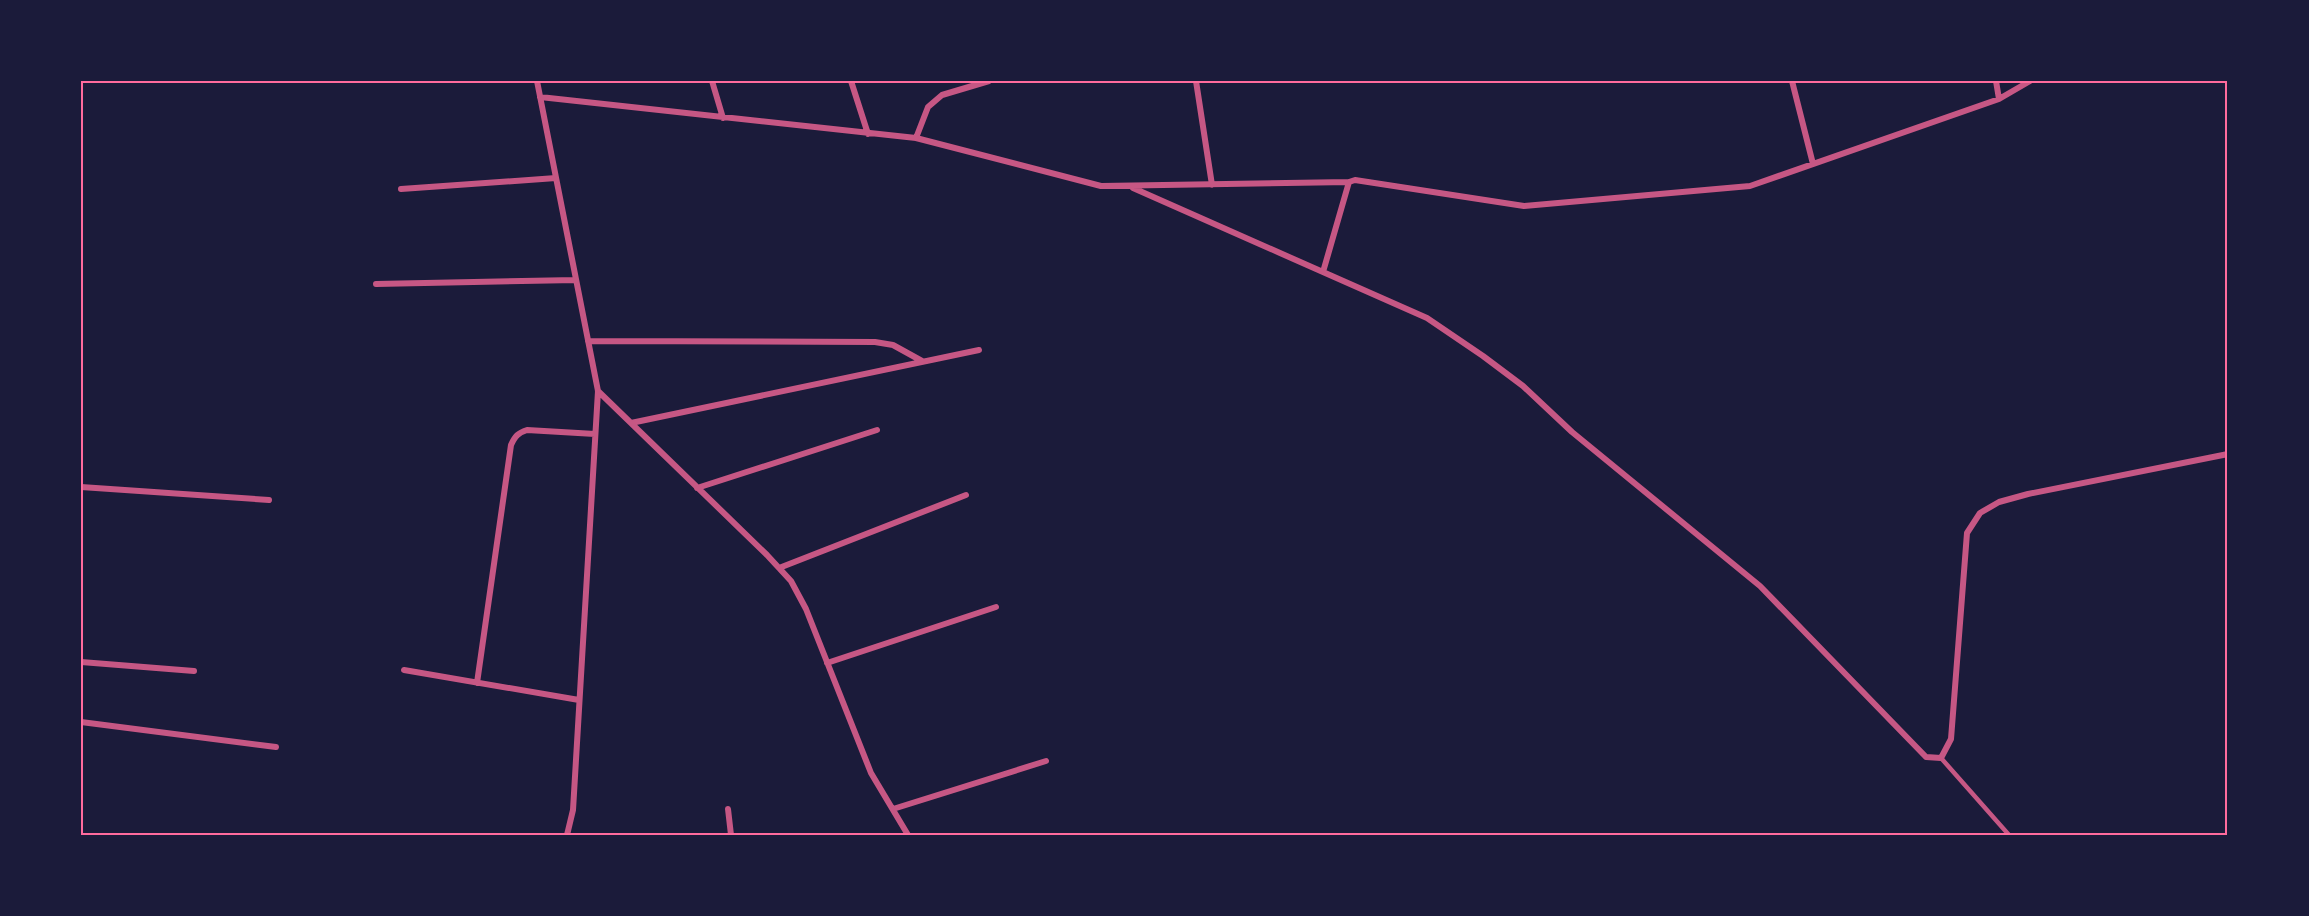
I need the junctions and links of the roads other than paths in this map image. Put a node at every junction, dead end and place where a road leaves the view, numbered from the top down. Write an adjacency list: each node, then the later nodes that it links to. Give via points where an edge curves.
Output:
1 (537, 81): 9 (street)
2 (712, 81): 11 (street)
3 (851, 81): 12 (street)
4 (989, 81): 13 (street, via 942,95 928,107)
5 (1196, 81): 17 (street)
6 (1792, 81): 14 (street)
7 (1996, 81): 10 (street)
8 (2030, 81): 10 (street)
9 (540, 97): 11 (street); 15 (street)
10 (1999, 99): 14 (street)
11 (723, 118): 12 (street)
12 (868, 134): 13 (street)
13 (916, 138): 18 (street, via 1101,186)
14 (1814, 164): 16 (street, via 1750,186 1524,206)
15 (556, 178): 19 (street); 21 (street)
16 (1349, 182): 17 (street); 20 (street)
17 (1212, 185): 18 (street)
18 (1130, 186): 20 (street)
19 (401, 189)
20 (1323, 272): 45 (street, via 1427,318 1523,386 1572,432 1760,586 1926,756)
21 (576, 280): 22 (street); 23 (street)
22 (376, 284)
23 (588, 341): 25 (street, via 875,342 898,347); 26 (street)
24 (979, 350): 25 (street)
25 (922, 361): 27 (street)
26 (598, 391): 27 (street); 29 (street)
27 (631, 423): 32 (street)
28 (877, 430): 32 (street)
29 (595, 434): 41 (street, via 527,430 514,438); 42 (street)
30 (2228, 454): 45 (street, via 2028,494 1999,502 1980,513 1967,533 1951,740)
31 (81, 487): 34 (street)
32 (697, 488): 35 (street)
33 (966, 495): 35 (street)
34 (269, 500)
35 (779, 568): 38 (street, via 806,609)
36 (996, 607): 38 (street)
37 (81, 662): 40 (street)
38 (827, 663): 48 (street, via 866,763)
39 (404, 670): 41 (street)
40 (194, 671)
41 (477, 682): 42 (street)
42 (579, 700): 49 (street, via 573,810)
43 (81, 722): 44 (street)
44 (276, 747)
45 (1941, 758): 52 (lane)
46 (1046, 761): 48 (street)
47 (728, 809): 50 (street)
48 (893, 809): 51 (street)
49 (567, 835)
50 (731, 835)
51 (908, 835)
52 (2009, 835)

